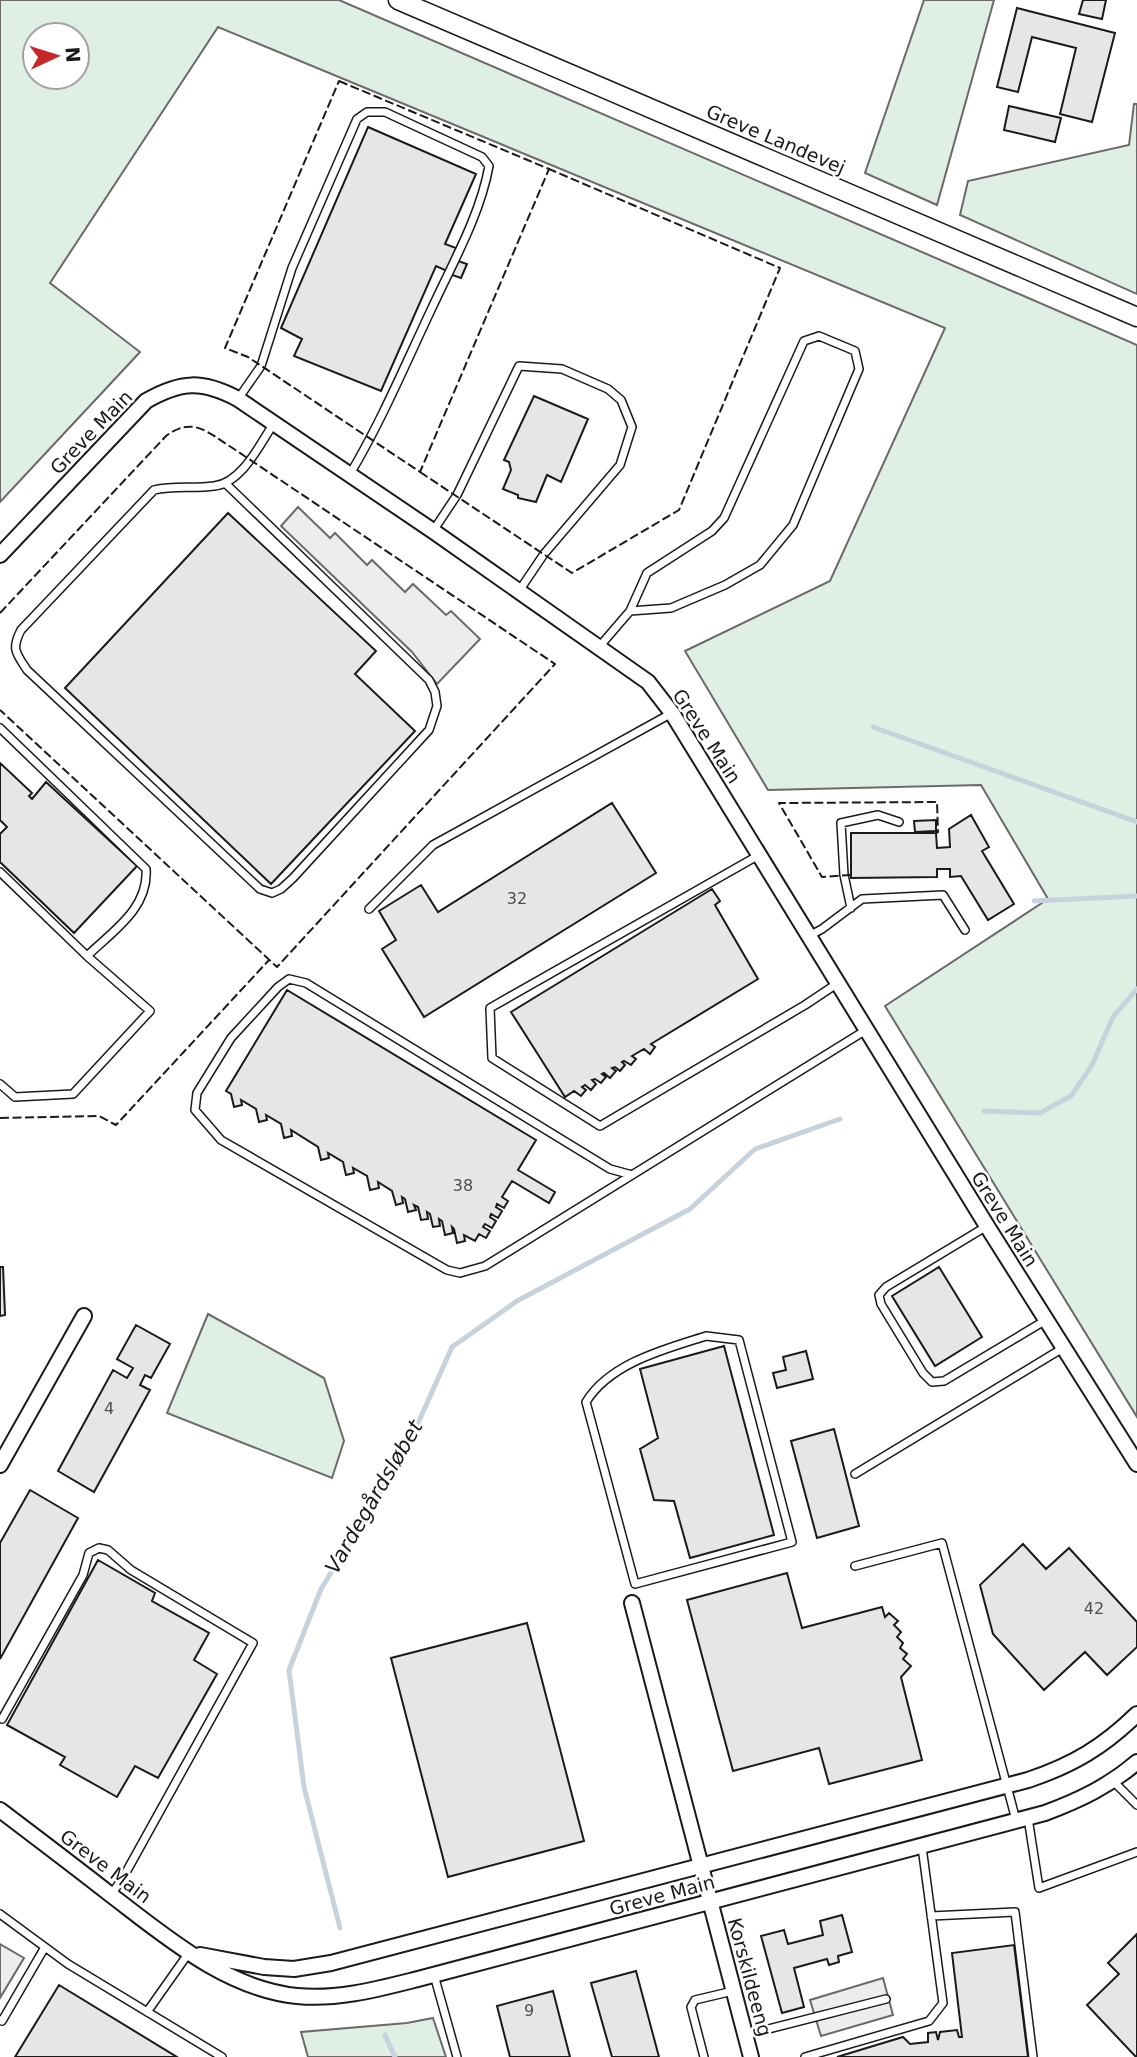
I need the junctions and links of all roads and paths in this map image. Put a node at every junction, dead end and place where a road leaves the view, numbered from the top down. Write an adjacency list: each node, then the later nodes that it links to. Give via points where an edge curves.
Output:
1 (398, 0): 2 (street, Greve Landevej)
2 (1137, 317)
3 (238, 399): 4 (street, Greve Main); 5 (lane, via 261,366 292,268 356,119 366,112 385,112 482,157 489,166 486,182 463,242); 8 (street, Greve Main, via 216,388 192,384 167,388 146,401)
4 (274, 424): 5 (street, Greve Main); 6 (lane, via 250,460)
5 (350, 475): 7 (street, Greve Main)
6 (225, 483): 6 (lane, via 154,490 21,630 15,641 16,654 27,670 260,888 272,893 293,878 429,730 437,706 429,680)
7 (433, 531): 9 (street, Greve Main); 9 (lane, via 457,495 519,366 562,369 608,389 621,400 632,427 620,465 544,554)
8 (0, 555)
9 (519, 591): 11 (street, Greve Main)
10 (630, 611): 10 (lane, via 671,608 760,565 793,525 859,369 855,351 819,336 804,341 724,518 712,531 647,573); 11 (lane)
11 (599, 647): 12 (street, Greve Main, via 648,682)
12 (672, 713): 15 (street, Greve Main); 18 (lane, via 433,845)
13 (0, 728): 21 (lane, via 146,869 147,884 140,904)
14 (899, 822): 17 (lane, via 878,815 841,823)
15 (759, 855): 20 (street, Greve Main); 22 (lane, via 490,1007 492,1058 600,1126)
16 (0, 872): 21 (lane)
17 (851, 908): 19 (lane, via 862,899 943,895); 20 (lane)
18 (369, 909)
19 (965, 930)
20 (808, 936): 22 (street, Greve Main)
21 (88, 956): 24 (lane, via 150,1011 73,1094 15,1097)
22 (838, 983): 23 (street, Greve Main)
23 (866, 1030): 25 (lane); 26 (street, Greve Main)
24 (0, 1084)
25 (632, 1175): 25 (lane, via 610,1169 306,983 289,979 231,1038 197,1093 195,1110 221,1140 447,1270 460,1273 485,1266)
26 (987, 1226): 28 (street, Greve Main); 28 (lane, via 879,1295 923,1373 932,1382 944,1381)
27 (84, 1316): 31 (street)
28 (1046, 1320): 29 (street, Greve Main)
29 (1063, 1348): 30 (street, Greve Main); 32 (lane)
30 (1137, 1464)
31 (0, 1465)
32 (855, 1474)
33 (855, 1566): 40 (lane, via 942,1543)
34 (635, 1584): 34 (lane, via 792,1542 739,1340 706,1336 645,1355 594,1389 586,1402); 35 (lane)
35 (632, 1603): 46 (street, Greve Main)
36 (1137, 1714): 40 (street, Greve Main, via 1063,1768)
37 (2, 1719): 47 (lane, via 83,1575 89,1553 99,1549 108,1549 131,1570 253,1643)
38 (1137, 1762): 39 (street, Greve Main)
39 (1114, 1782): 41 (lane); 43 (street, Greve Main, via 1079,1800)
40 (1007, 1786): 43 (lane); 46 (street, Greve Main)
41 (1137, 1805)
42 (0, 1810): 47 (street, Greve Main)
43 (1022, 1819): 44 (street, Greve Main); 45 (lane, via 1039,1888)
44 (922, 1847): 48 (street, Greve Main); 50 (lane)
45 (1137, 1852)
46 (700, 1867): 48 (street, Korskildeeng); 52 (street, Greve Main, via 331,1963 295,1969)
47 (111, 1895): 52 (street, Greve Main)
48 (710, 1903): 53 (street, Greve Main); 54 (street, Korskildeeng)
49 (0, 1914): 51 (lane)
50 (931, 1916): 63 (lane, via 943,2003 929,2021); 64 (lane, via 1015,1912)
51 (45, 1947): 56 (lane); 57 (lane)
52 (188, 1954): 53 (street, Greve Main, via 259,1989 296,1996 330,1997); 56 (lane)
53 (434, 1975): 60 (lane)
54 (733, 1991): 58 (street, Korskildeeng); 61 (lane, via 695,2000 691,2007)
55 (886, 1999): 58 (lane)
56 (147, 2012): 59 (lane)
57 (0, 2020)
58 (745, 2035): 62 (street, Korskildeeng)
59 (222, 2057)
60 (457, 2057)
61 (704, 2057)
62 (751, 2057)
63 (805, 2057)
64 (1034, 2057)

